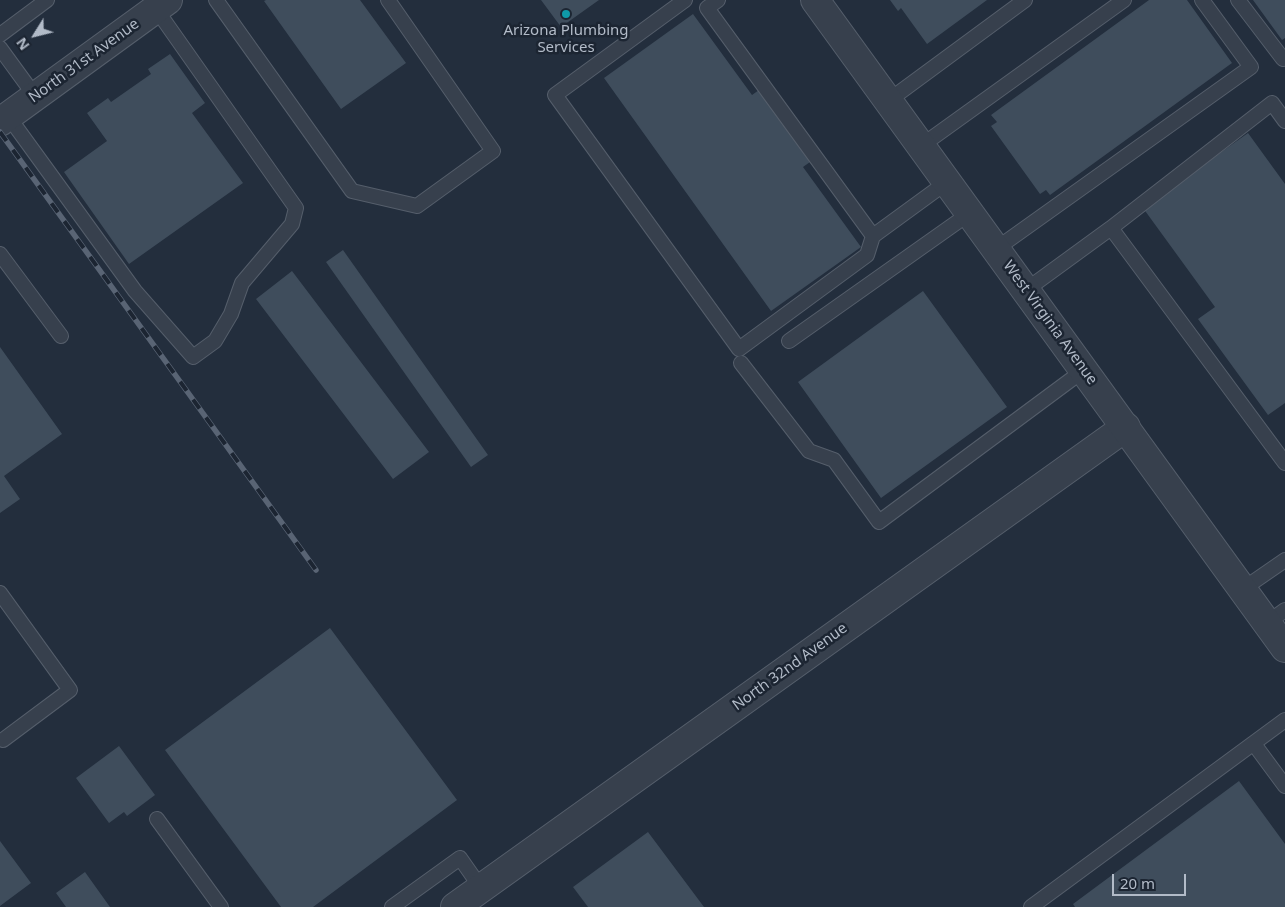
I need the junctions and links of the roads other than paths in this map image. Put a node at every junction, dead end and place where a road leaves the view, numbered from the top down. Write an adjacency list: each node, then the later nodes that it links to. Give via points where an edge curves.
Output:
1 (47, 0): 13 (lane)
2 (216, 0): 3 (lane, via 352,191 417,206 493,151)
3 (388, 0)
4 (685, 0): 24 (lane, via 556,95 739,349 867,255)
5 (689, 0): 12 (lane)
6 (814, 0): 17 (street, West Virginia Avenue)
7 (1025, 0): 17 (lane)
8 (1124, 0): 20 (lane)
9 (1202, 0): 25 (lane, via 1252,67)
10 (1238, 0): 15 (lane, via 1283,59)
11 (162, 4): 16 (street, North 31st Avenue); 18 (lane, via 296,208 292,224 242,283 231,314 215,341 193,357 135,290)
12 (713, 4): 24 (lane)
13 (0, 35)
14 (0, 48): 16 (lane)
15 (1285, 57)
16 (35, 96): 18 (street, North 31st Avenue)
17 (888, 101): 20 (street, West Virginia Avenue)
18 (4, 119)
19 (1285, 121): 23 (lane, via 1272,102)
20 (921, 146): 21 (street, West Virginia Avenue)
21 (947, 182): 22 (street, West Virginia Avenue); 24 (lane)
22 (970, 213): 25 (street, West Virginia Avenue); 29 (lane)
23 (1111, 228): 27 (lane); 33 (lane)
24 (873, 236)
25 (996, 249): 27 (street, West Virginia Avenue)
26 (0, 254): 28 (lane)
27 (1026, 290): 31 (street, West Virginia Avenue)
28 (60, 336)
29 (788, 341)
30 (741, 363): 31 (lane, via 809,451 834,460 879,522)
31 (1084, 370): 32 (street, West Virginia Avenue)
32 (1126, 427): 35 (street, West Virginia Avenue); 44 (street, North 32nd Avenue)
33 (1285, 462)
34 (1285, 560): 35 (lane)
35 (1243, 589): 37 (street, West Virginia Avenue)
36 (0, 593): 40 (lane, via 70,690)
37 (1276, 616): 38 (street, West Virginia Avenue)
38 (1285, 648)
39 (1285, 720): 41 (lane)
40 (3, 740)
41 (1254, 744): 42 (lane); 48 (lane)
42 (1285, 786)
43 (157, 819): 45 (lane)
44 (481, 888): 46 (lane, via 460,858); 47 (street, North 32nd Avenue)
45 (221, 907)
46 (392, 907)
47 (455, 907)
48 (1030, 907)

